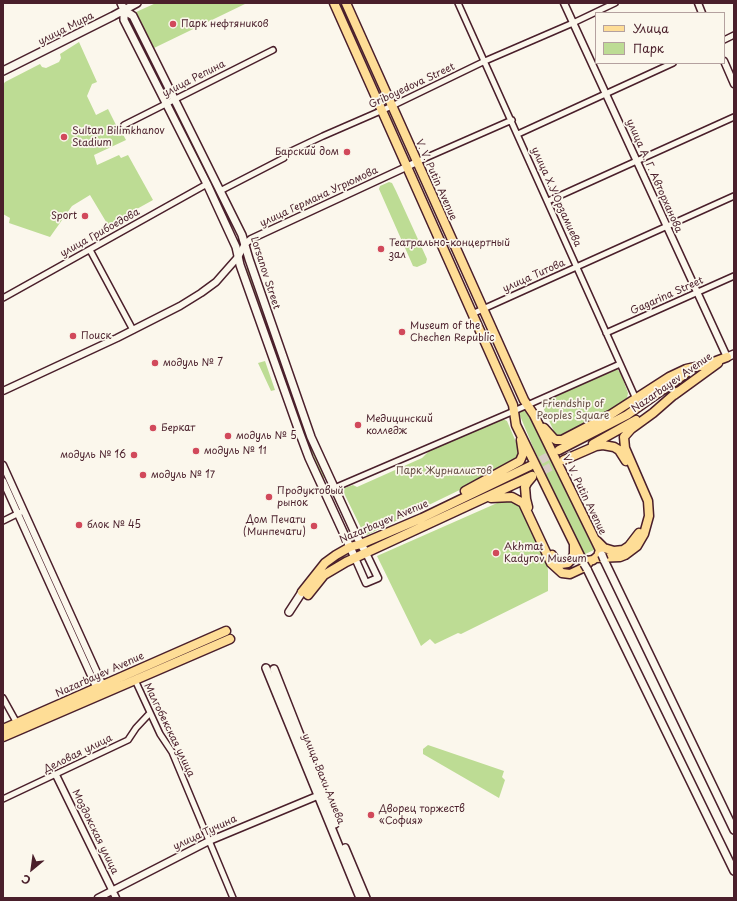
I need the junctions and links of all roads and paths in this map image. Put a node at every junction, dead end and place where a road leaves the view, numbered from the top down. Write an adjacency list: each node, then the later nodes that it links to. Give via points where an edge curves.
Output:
1 (136, 3): 7 (main road, улица Мира)
2 (334, 3): 23 (main road, V. V. Putin Avenue)
3 (346, 3): 22 (main road, V. V. Putin Avenue)
4 (458, 3): 14 (street, улица Х.У.Орзамиева)
5 (564, 3): 10 (street, улица А. Г. Авторханова)
6 (615, 3): 8 (street, Griboyedova Street)
7 (122, 6): 17 (main road, улица Мира); 20 (main road, Lorsanov Street, via 133,16); 21 (main road, Lorsanov Street, via 124,20)
8 (596, 12)
9 (595, 13): 10 (street, Griboyedova Street)
10 (573, 23): 14 (street, Griboyedova Street); 19 (street, улица А. Г. Авторханова)
11 (734, 35): 12 (street)
12 (725, 40)
13 (273, 50): 20 (street, улица Репина)
14 (485, 61): 22 (street, Griboyedova Street); 25 (street, улица Х.У.Орзамиева)
15 (725, 63): 18 (street)
16 (671, 64): 19 (street)
17 (3, 71)
18 (734, 84)
19 (606, 94): 27 (street); 28 (street, улица А. Г. Авторханова)
20 (174, 99): 21 (street, улица Репина); 32 (main road, Lorsanov Street)
21 (166, 103): 26 (street, улица Репина); 31 (main road, Lorsanov Street)
22 (392, 106): 23 (street, Griboyedova Street); 29 (main road, V. V. Putin Avenue)
23 (382, 110): 30 (main road, V. V. Putin Avenue); 32 (street, Griboyedova Street, via 287,153 284,158)
24 (734, 118): 28 (street)
25 (512, 120): 27 (street, улица Х.У.Орзамиева); 29 (street, улица Германа Угрюмова)
26 (124, 125)
27 (518, 134): 34 (street, улица Х.У.Орзамиева)
28 (636, 161): 34 (street); 35 (street, улица А. Г. Авторханова)
29 (417, 162): 30 (street, улица Германа Угрюмова); 43 (main road, V. V. Putin Avenue)
30 (407, 167): 36 (street, улица Германа Угрюмова); 44 (main road, V. V. Putin Avenue)
31 (207, 184): 37 (street, улица Грибоедова); 38 (main road, Lorsanov Street, via 236,247)
32 (220, 191): 36 (main road, Lorsanov Street)
33 (734, 196): 35 (street, улица Титова)
34 (548, 202): 39 (street, улица Х.У.Орзамиева)
35 (666, 227): 39 (street, улица Титова); 41 (street, улица А. Г. Авторханова)
36 (245, 244): 38 (street); 61 (main road, Lorsanov Street, via 311,437)
37 (90, 250): 42 (street, улица Грибоедова); 45 (street)
38 (238, 257): 45 (street, via 216,282 201,293); 62 (main road, Lorsanov Street, via 300,434)
39 (577, 266): 43 (street, улица Титова); 46 (street, улица Х.У.Орзамиева)
40 (734, 276): 41 (street, Gagarina Street)
41 (697, 293): 46 (street, Gagarina Street); 47 (street, улица А. Г. Авторханова)
42 (3, 298)
43 (483, 309): 44 (street, улица Титова); 53 (main road, V. V. Putin Avenue)
44 (472, 314): 54 (main road, V. V. Putin Avenue)
45 (133, 330): 50 (street)
46 (606, 333): 48 (street, улица Х.У.Орзамиева)
47 (730, 355): 49 (main road, Nazarbayev Avenue); 51 (main road, Nazarbayev Avenue)
48 (620, 364): 52 (street, улица Х.У.Орзамиева); 53 (street)
49 (708, 364): 52 (main road, via 686,369 662,381); 57 (main road, Nazarbayev Avenue, via 680,377 627,415)
50 (3, 390)
51 (677, 392): 67 (main road, Nazarbayev Avenue, via 614,433 564,460 596,446 614,447 622,454 643,498 643,523 640,532 629,546 614,551 604,548); 73 (main road, via 624,437 624,448 648,501 649,516 644,534 637,546 625,554)
52 (636, 399): 55 (main road, via 562,440 553,438)
53 (527, 405): 54 (street); 55 (main road, V. V. Putin Avenue)
54 (514, 411): 56 (main road, V. V. Putin Avenue); 61 (street)
55 (534, 415): 67 (main road, V. V. Putin Avenue)
56 (520, 433): 66 (main road, via 523,454 520,461); 68 (main road, V. V. Putin Avenue)
57 (559, 450)
58 (3, 465): 64 (street)
59 (530, 466): 66 (main road, Nazarbayev Avenue)
60 (3, 481): 64 (street)
61 (334, 488): 62 (street); 69 (main road, Lorsanov Street)
62 (325, 492): 70 (main road, Lorsanov Street)
63 (484, 499): 68 (main road, Nazarbayev Avenue, via 532,476 525,487 526,498 556,561 562,564 572,559); 71 (main road, Nazarbayev Avenue); 73 (main road, via 512,497 523,503 552,563 562,573 570,574)
64 (21, 512): 65 (street); 80 (street)
65 (3, 520)
66 (413, 521): 69 (main road, Nazarbayev Avenue)
67 (594, 538): 73 (main road, V. V. Putin Avenue)
68 (574, 542): 73 (main road, V. V. Putin Avenue)
69 (361, 544): 70 (main road, Nazarbayev Avenue); 71 (main road, Lorsanov Street)
70 (350, 547): 72 (main road, Lorsanov Street); 74 (main road, Nazarbayev Avenue, via 325,563)
71 (366, 553): 72 (main road, Nazarbayev Avenue); 72 (street, via 378,578 366,583)
72 (355, 558): 74 (main road, Nazarbayev Avenue, via 324,575)
73 (593, 560): 89 (main road); 91 (main road)
74 (305, 593): 75 (main road)
75 (289, 612)
76 (226, 631): 80 (main road, Nazarbayev Avenue)
77 (230, 639): 79 (main road, Nazarbayev Avenue)
78 (270, 669): 87 (main road, улица Вахи Алиева)
79 (135, 680): 80 (main road, Nazarbayev Avenue); 82 (street, Малгобекская улица)
80 (101, 690): 83 (main road, Nazarbayev Avenue)
81 (3, 698): 83 (street)
82 (150, 713): 86 (street, Деловая улица, via 128,740); 90 (street, Малгобекская улица, via 172,752)
83 (18, 726): 84 (main road, Nazarbayev Avenue); 85 (main road, Nazarbayev Avenue)
84 (3, 729)
85 (3, 737)
86 (56, 775): 88 (street, Деловая улица); 92 (street, Моздокская улица)
87 (321, 794): 90 (street, улица Тучина); 96 (main road, улица Вахи Алиева); 97 (main road, улица Вахи Алиева)
88 (3, 799)
89 (734, 830)
90 (209, 841): 92 (street, улица Тучина); 95 (street, Малгобекская улица)
91 (734, 870)
92 (112, 891): 93 (street, улица Тучина); 94 (street, Моздокская улица)
93 (98, 898)
94 (116, 898)
95 (233, 898)
96 (360, 898)
97 (366, 898)

